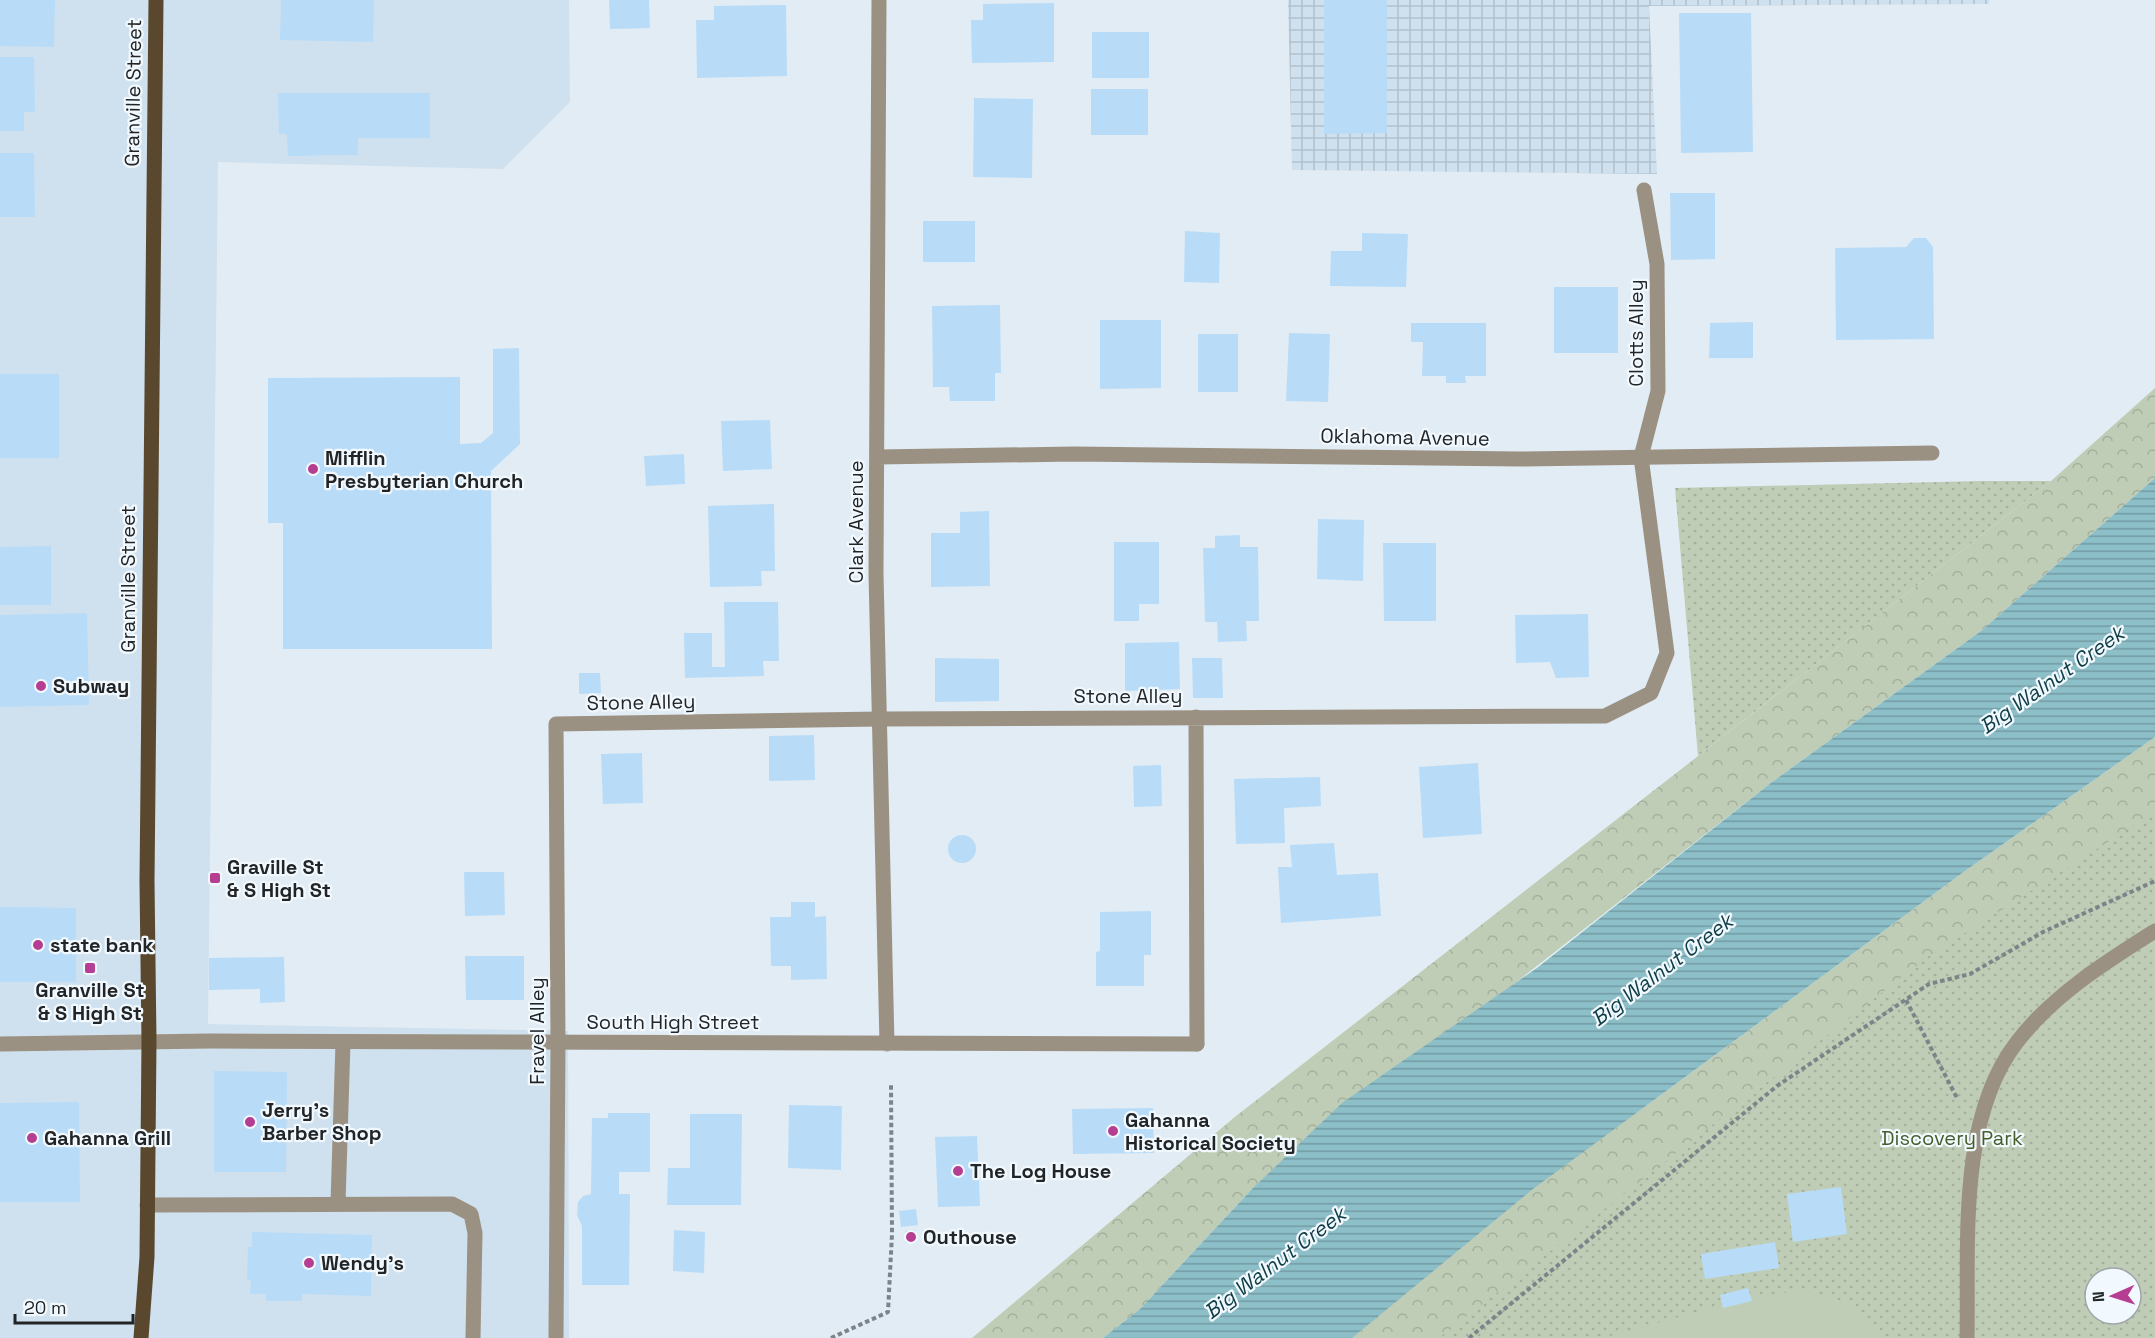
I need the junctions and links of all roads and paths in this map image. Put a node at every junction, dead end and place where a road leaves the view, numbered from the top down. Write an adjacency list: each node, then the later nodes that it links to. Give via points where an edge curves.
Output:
1 (156, 0): 14 (main road, Granville Street, via 147,858)
2 (879, 0): 5 (street, Clark Avenue)
3 (1644, 190): 6 (street, Clotts Alley, via 1657,264 1658,391)
4 (1932, 453): 6 (street, Oklahoma Avenue)
5 (877, 457): 6 (street, Oklahoma Avenue); 9 (street, Clark Avenue)
6 (1641, 457): 7 (street, Clotts Alley)
7 (1667, 654): 8 (street, Stone Alley, via 1651,693 1605,716)
8 (1196, 717): 9 (street, Stone Alley); 18 (street, South High Street, via 1197,1044)
9 (880, 719): 10 (street, Stone Alley); 18 (street, Clark Avenue)
10 (556, 724): 16 (street, Fravel Alley)
11 (2155, 881): 13 (path, via 2043,932 1970,974 1929,984)
12 (2155, 931): 20 (street, via 2092,972 2017,1042 1990,1087)
13 (1906, 1000): 20 (path); 27 (path, via 1777,1086)
14 (149, 1041): 15 (street, South High Street); 17 (street, South High Street); 22 (main road, Granville Street)
15 (343, 1042): 16 (street, South High Street); 21 (street)
16 (558, 1043): 18 (street, South High Street); 25 (street, Fravel Alley)
17 (0, 1044)
18 (887, 1044)
19 (891, 1085): 26 (path, via 888,1312)
20 (1978, 1136): 28 (street, via 1970,1193)
21 (338, 1203): 22 (street); 24 (street, via 452,1204 471,1214 475,1233)
22 (147, 1205): 23 (main road, Granville Street)
23 (141, 1338)
24 (473, 1338)
25 (556, 1338)
26 (831, 1338)
27 (1469, 1338)
28 (1967, 1338)

